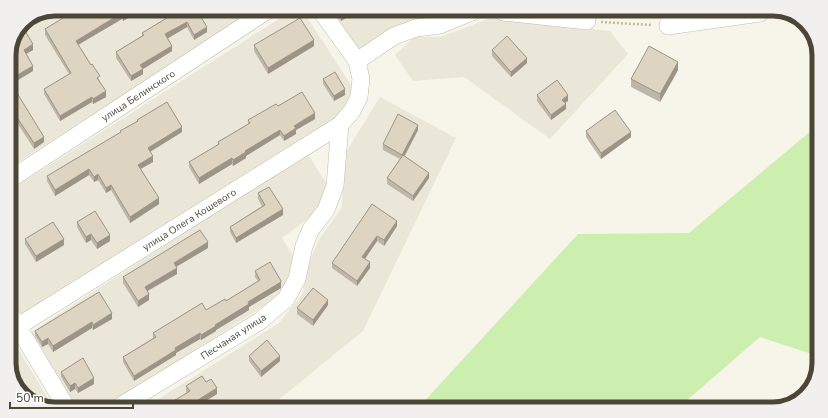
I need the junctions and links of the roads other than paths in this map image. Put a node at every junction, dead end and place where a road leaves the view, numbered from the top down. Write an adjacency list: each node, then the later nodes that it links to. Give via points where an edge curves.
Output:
1 (259, 16): 10 (street, улица Белинского)
2 (325, 16): 8 (street)
3 (462, 16): 8 (street, via 440,25 416,28 394,36)
4 (540, 16): 7 (street)
5 (714, 16): 6 (street)
6 (669, 19)
7 (587, 21)
8 (357, 61): 9 (street, улица Олега Кошевого, via 361,79 359,97 352,111)
9 (340, 125): 11 (street, улица Олега Кошевого); 14 (street, Песчаная улица, via 335,186 326,210 311,229 304,246 297,279 286,299 260,321)
10 (16, 175)
11 (16, 329)
12 (16, 333): 13 (street)
13 (63, 402)
14 (127, 402)

